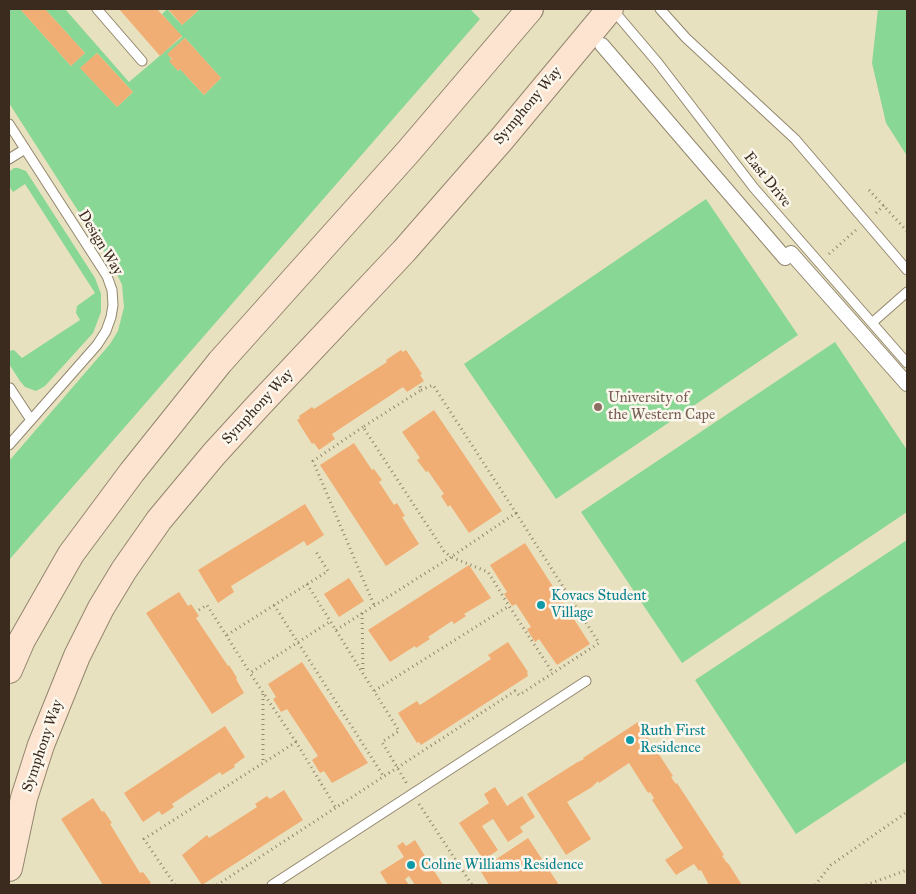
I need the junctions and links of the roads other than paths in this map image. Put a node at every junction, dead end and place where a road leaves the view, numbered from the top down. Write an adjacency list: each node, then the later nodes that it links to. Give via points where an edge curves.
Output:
1 (97, 9): 6 (lane)
2 (530, 9): 18 (main road, via 408,152 220,362 132,472 71,554 22,640)
3 (611, 9): 12 (lane, East Drive, via 658,63 754,188); 20 (main road, Symphony Way, via 404,251 214,454 139,548 101,608 60,696 24,798)
4 (660, 9): 10 (lane, via 686,38 794,139)
5 (602, 46): 14 (street, via 785,258 791,253)
6 (142, 61)
7 (9, 124): 8 (lane, Design Way)
8 (25, 149): 9 (lane); 16 (lane, Design Way, via 107,276 113,306 106,331 97,345)
9 (9, 159)
10 (907, 270)
11 (907, 292): 12 (lane)
12 (873, 322): 13 (lane, East Drive)
13 (907, 363)
14 (907, 384)
15 (10, 388): 16 (lane)
16 (32, 420): 17 (lane, Design Way)
17 (9, 445)
18 (9, 670)
19 (586, 681): 21 (lane)
20 (9, 868)
21 (272, 885)

